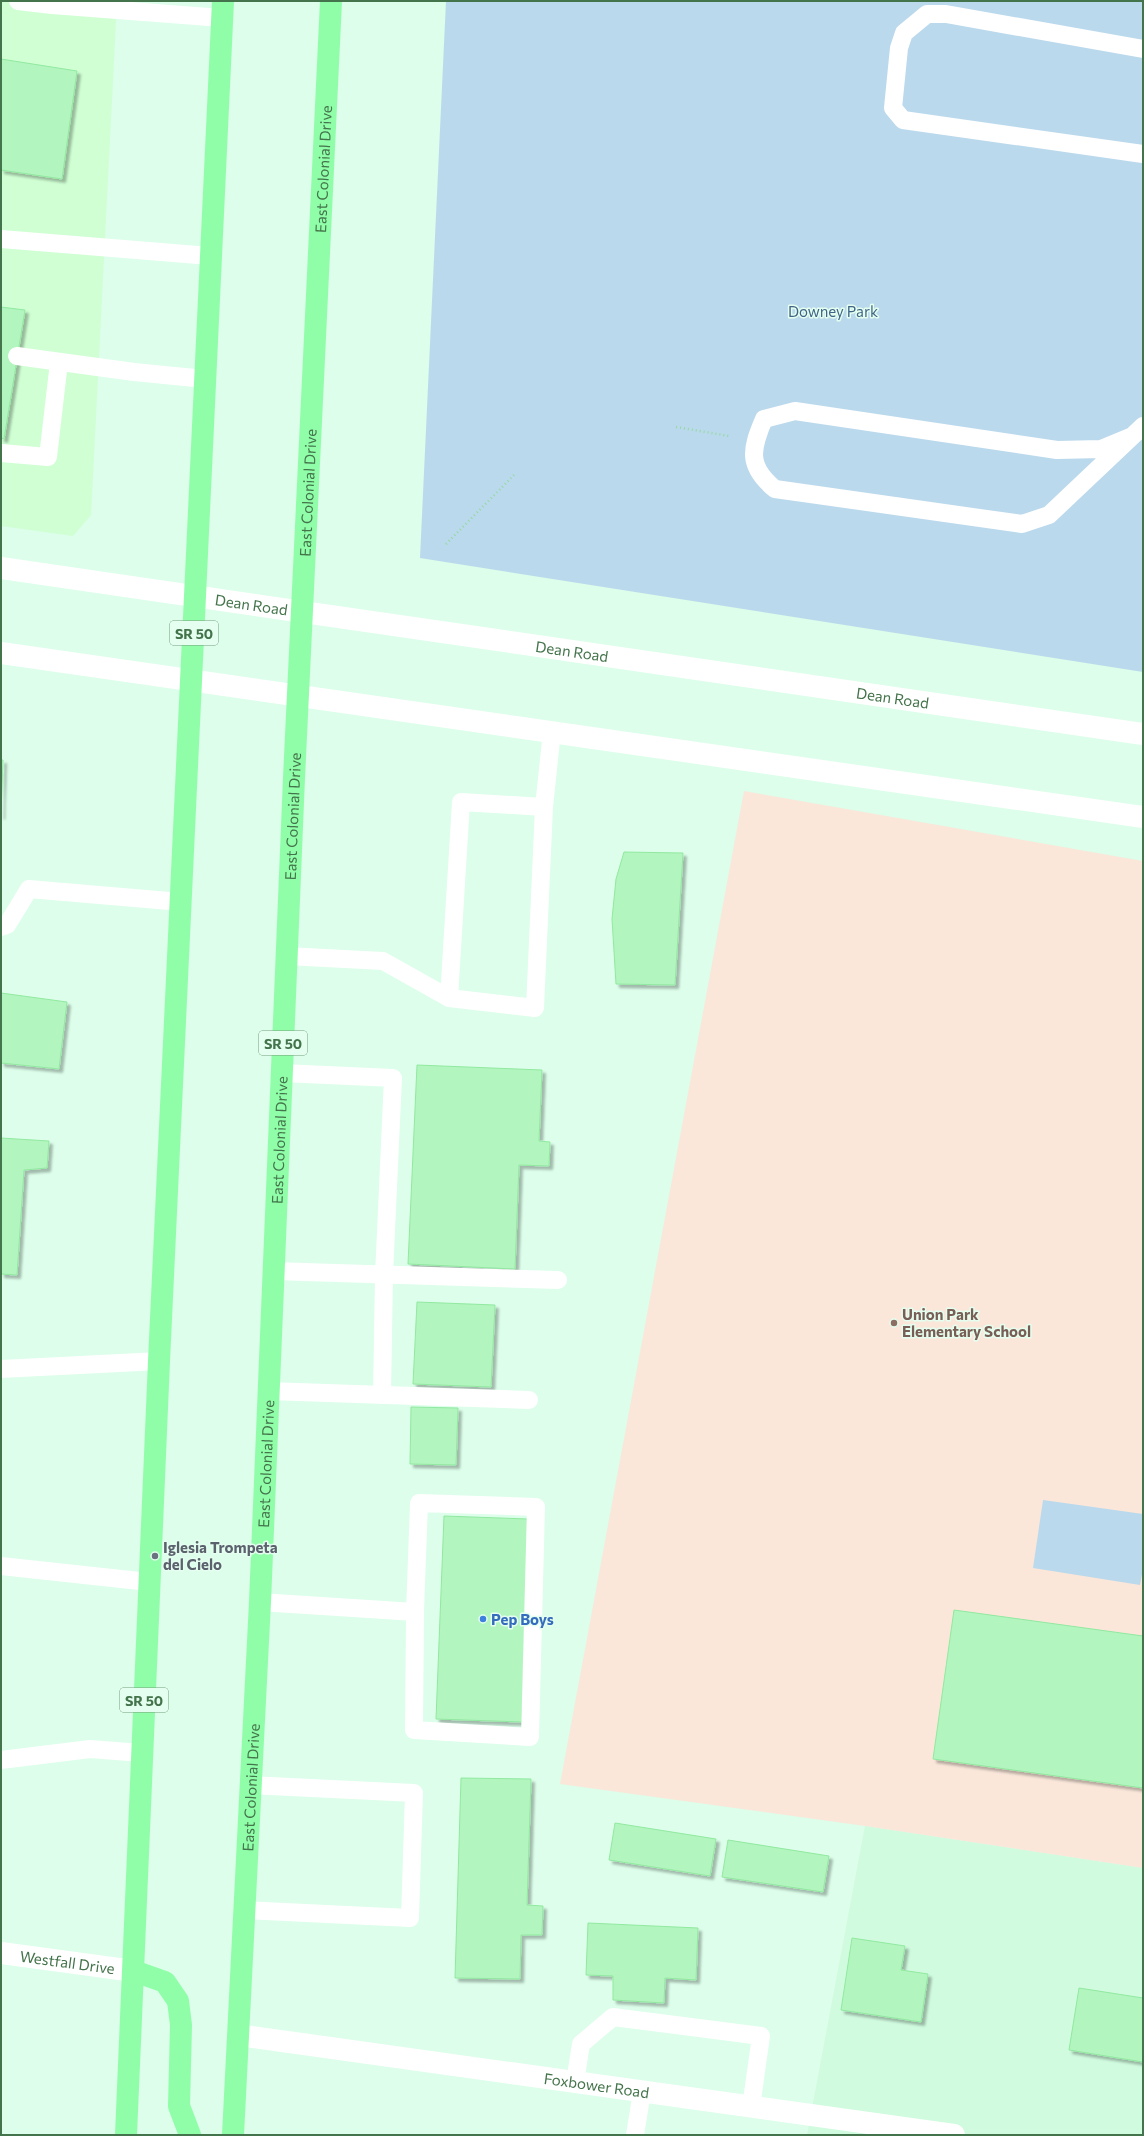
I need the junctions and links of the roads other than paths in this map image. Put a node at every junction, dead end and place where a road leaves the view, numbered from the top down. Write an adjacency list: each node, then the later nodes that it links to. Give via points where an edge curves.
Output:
1 (18, 1): 3 (lane)
2 (331, 1): 16 (highway, East Colonial Drive / SR 50)
3 (114, 6): 4 (lane)
4 (222, 10): 8 (highway, SR 50)
5 (1143, 49): 6 (lane, via 946,14 927,14 904,33 899,48 893,108 903,120)
6 (1143, 154)
7 (1, 239): 8 (lane)
8 (210, 256): 11 (highway, SR 50)
9 (17, 356): 10 (lane)
10 (59, 362): 11 (lane); 13 (lane, via 48,457)
11 (205, 379): 15 (highway, SR 50)
12 (1136, 432): 12 (lane, via 1048,514 1022,524 775,489 764,480 753,461 755,441 764,419 795,411 1057,450 1101,449)
13 (1, 452)
14 (1, 568): 15 (main road, Dean Road)
15 (195, 596): 16 (main road, Dean Road); 18 (highway, SR 50)
16 (303, 611): 19 (highway, East Colonial Drive / SR 50); 21 (main road, Dean Road)
17 (1, 653): 18 (main road)
18 (191, 680): 19 (main road); 24 (highway, SR 50)
19 (299, 696): 20 (main road); 26 (highway, East Colonial Drive / SR 50)
20 (552, 731): 22 (lane); 23 (main road)
21 (1143, 734)
22 (544, 807): 27 (lane, via 461,802); 27 (lane, via 535,1008)
23 (1143, 817)
24 (181, 902): 25 (lane, via 29,889 7,925); 32 (highway, SR 50)
25 (1, 927)
26 (287, 956): 27 (lane, via 383,961); 28 (highway, East Colonial Drive / SR 50)
27 (449, 998)
28 (282, 1073): 29 (highway, East Colonial Drive / SR 50); 30 (lane, via 393,1078)
29 (273, 1271): 30 (lane); 34 (highway, East Colonial Drive / SR 50)
30 (384, 1275): 31 (lane); 35 (lane)
31 (558, 1280)
32 (159, 1361): 33 (lane); 38 (highway, SR 50)
33 (1, 1369)
34 (268, 1391): 35 (lane); 39 (highway, East Colonial Drive / SR 50)
35 (382, 1395): 36 (lane)
36 (529, 1400)
37 (1, 1566): 38 (lane)
38 (150, 1582): 41 (highway, SR 50)
39 (260, 1602): 40 (lane); 43 (highway, East Colonial Drive / SR 50)
40 (415, 1612): 40 (lane, via 414,1730 530,1737 536,1507 419,1503)
41 (142, 1753): 42 (lane, via 90,1749); 46 (highway, SR 50)
42 (1, 1760)
43 (251, 1785): 44 (highway, East Colonial Drive / SR 50); 44 (lane, via 414,1793 410,1918)
44 (244, 1910): 47 (highway, East Colonial Drive / SR 50)
45 (1, 1953): 46 (main road, Westfall Drive)
46 (134, 1971): 51 (highway, SR 50); 52 (highway, via 165,1982 178,2001 181,2025 178,2106)
47 (238, 2036): 48 (main road, Foxbower Road); 53 (highway, East Colonial Drive / SR 50)
48 (575, 2082): 49 (main road, Foxbower Road); 50 (lane, via 581,2044 613,2017 760,2036)
49 (642, 2092): 50 (main road, Foxbower Road); 54 (lane)
50 (751, 2107): 55 (main road, Foxbower Road)
51 (126, 2135)
52 (190, 2135)
53 (233, 2135)
54 (635, 2135)
55 (954, 2135)

